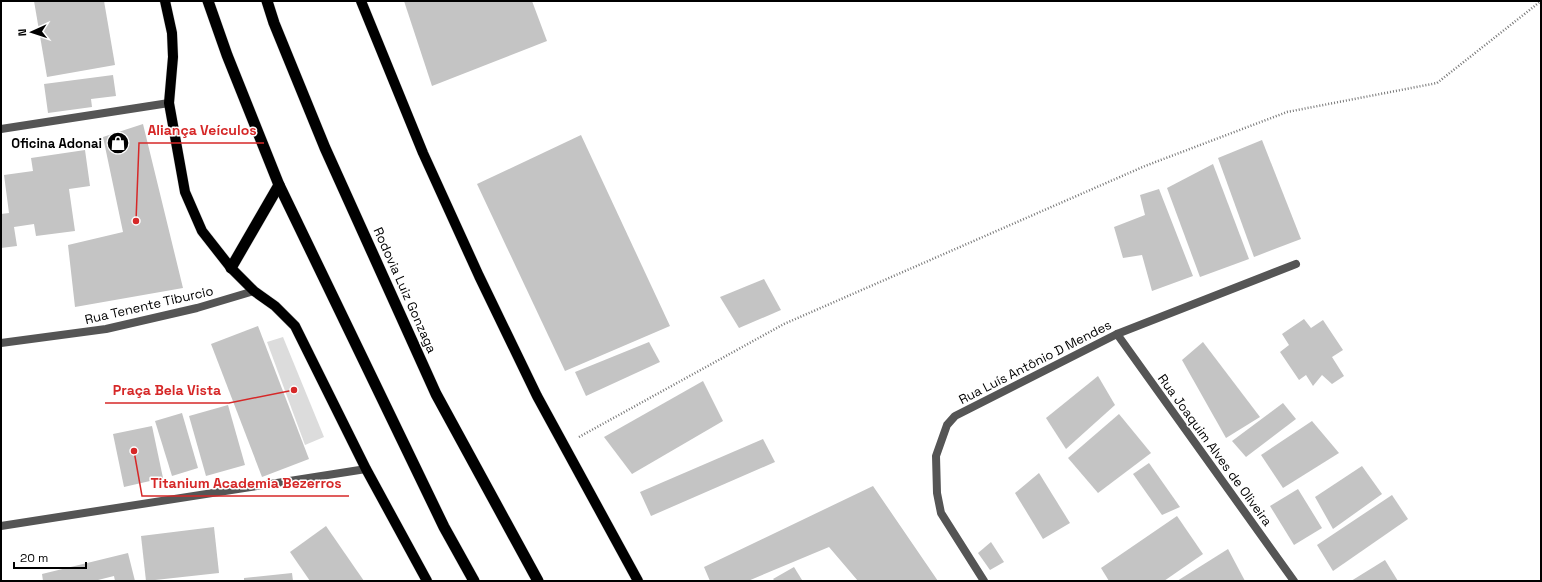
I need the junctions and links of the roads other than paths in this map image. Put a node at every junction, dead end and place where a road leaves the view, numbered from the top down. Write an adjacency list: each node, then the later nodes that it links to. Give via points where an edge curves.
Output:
1 (165, 1): 5 (main road, via 172,34 173,57)
2 (208, 1): 7 (highway, via 226,55)
3 (267, 1): 17 (highway, Rodovia Luiz Gonzaga, via 325,148 436,394)
4 (361, 1): 18 (main road, via 423,153 478,276 537,396)
5 (169, 103): 6 (street); 9 (main road, via 185,192 202,231)
6 (1, 129)
7 (279, 185): 9 (highway); 16 (highway, via 444,527)
8 (1296, 264): 11 (street, Rua Luís Antônio D Mendes)
9 (231, 268): 10 (main road)
10 (254, 291): 12 (street, Rua Tenente Tiburcio, via 197,308 106,329); 13 (main road, via 275,306 295,326)
11 (1116, 334): 19 (street, Rua Luís Antônio D Mendes, via 955,416 947,425 936,456 937,493 941,513); 20 (street, Rua Joaquim Alves de Oliveira)
12 (1, 343)
13 (366, 469): 14 (street); 15 (main road)
14 (1, 526)
15 (427, 581)
16 (474, 581)
17 (538, 581)
18 (638, 581)
19 (984, 581)
20 (1294, 581)

